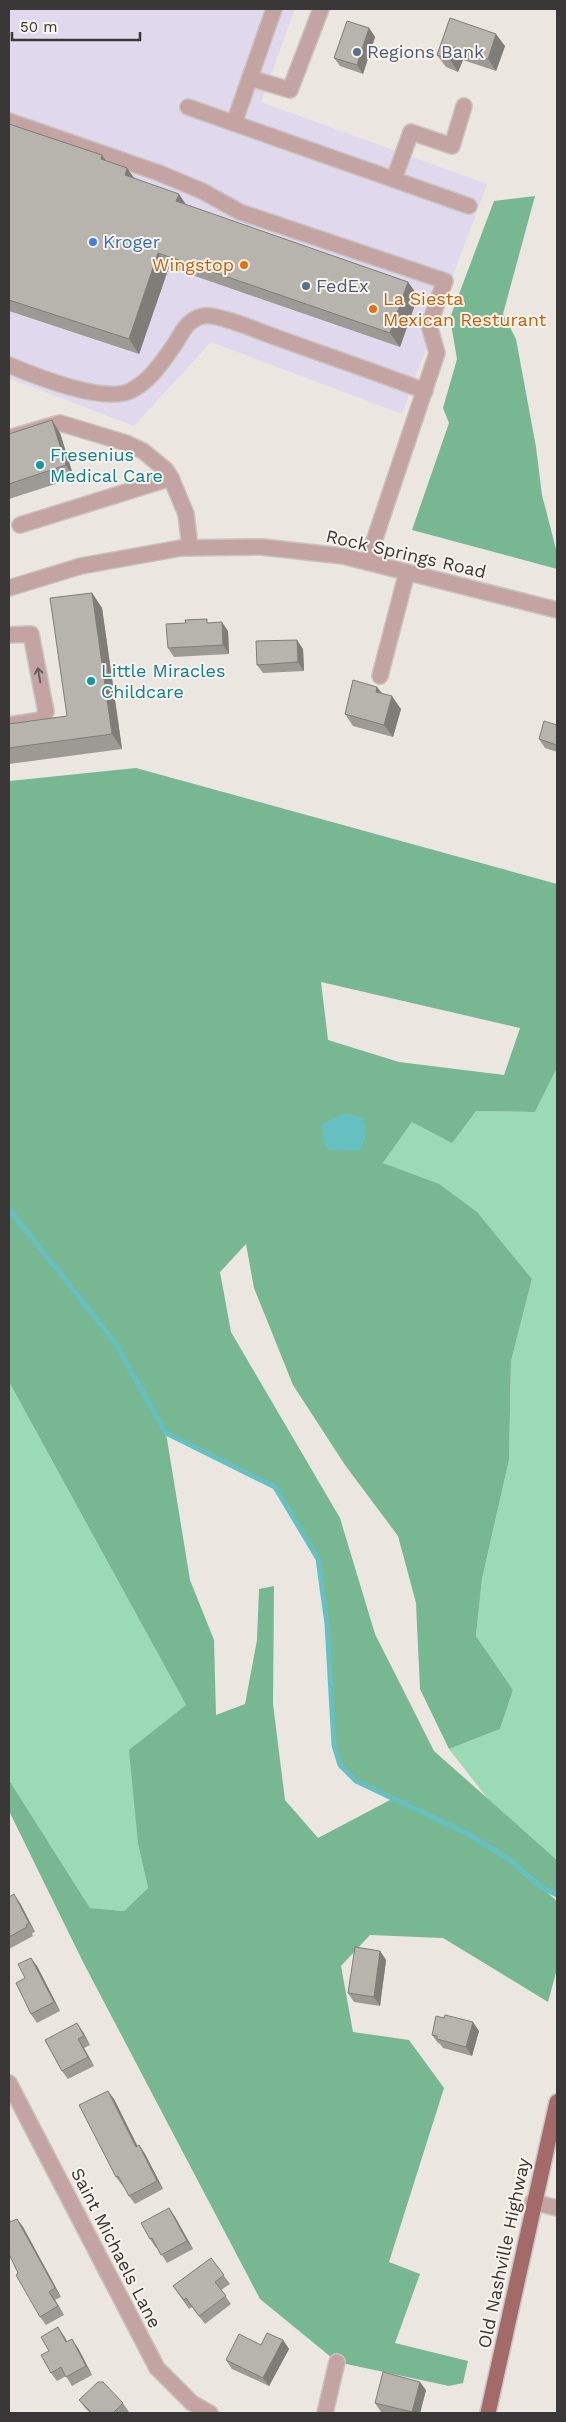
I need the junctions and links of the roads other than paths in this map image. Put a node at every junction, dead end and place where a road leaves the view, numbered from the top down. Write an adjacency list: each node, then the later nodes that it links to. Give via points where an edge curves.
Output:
1 (274, 9): 3 (street)
2 (321, 9): 3 (street, via 290,90)
3 (250, 78): 7 (street)
4 (464, 106): 8 (street, via 452,146 411,132)
5 (188, 107): 7 (street)
6 (9, 121): 11 (street, via 159,173 240,212 445,281 429,325 438,353)
7 (234, 123): 8 (street)
8 (394, 179): 9 (street)
9 (469, 206)
10 (9, 365): 11 (street, via 70,386 118,395 153,375 190,322 204,315 248,327)
11 (425, 391): 16 (street)
12 (9, 438): 13 (street, via 60,423 143,451)
13 (171, 478): 14 (street); 15 (street, via 186,514)
14 (20, 525)
15 (190, 548): 16 (street, Rock Springs Road, via 262,547 343,556); 18 (street, Rock Springs Road, via 81,566)
16 (367, 562): 17 (street, Rock Springs Road)
17 (407, 572): 19 (street, Rock Springs Road); 21 (street)
18 (9, 588)
19 (557, 610)
20 (9, 635): 22 (street, one-way to 20, via 41,720 46,712 31,634)
21 (380, 676)
22 (9, 725)
23 (9, 2083): 28 (street, Saint Michaels Lane, via 157,2368 192,2403)
24 (557, 2102): 25 (main road, Old Nashville Highway)
25 (533, 2202): 26 (street); 30 (main road, Old Nashville Highway)
26 (557, 2208)
27 (337, 2362): 29 (street)
28 (210, 2413)
29 (325, 2413)
30 (488, 2413)

